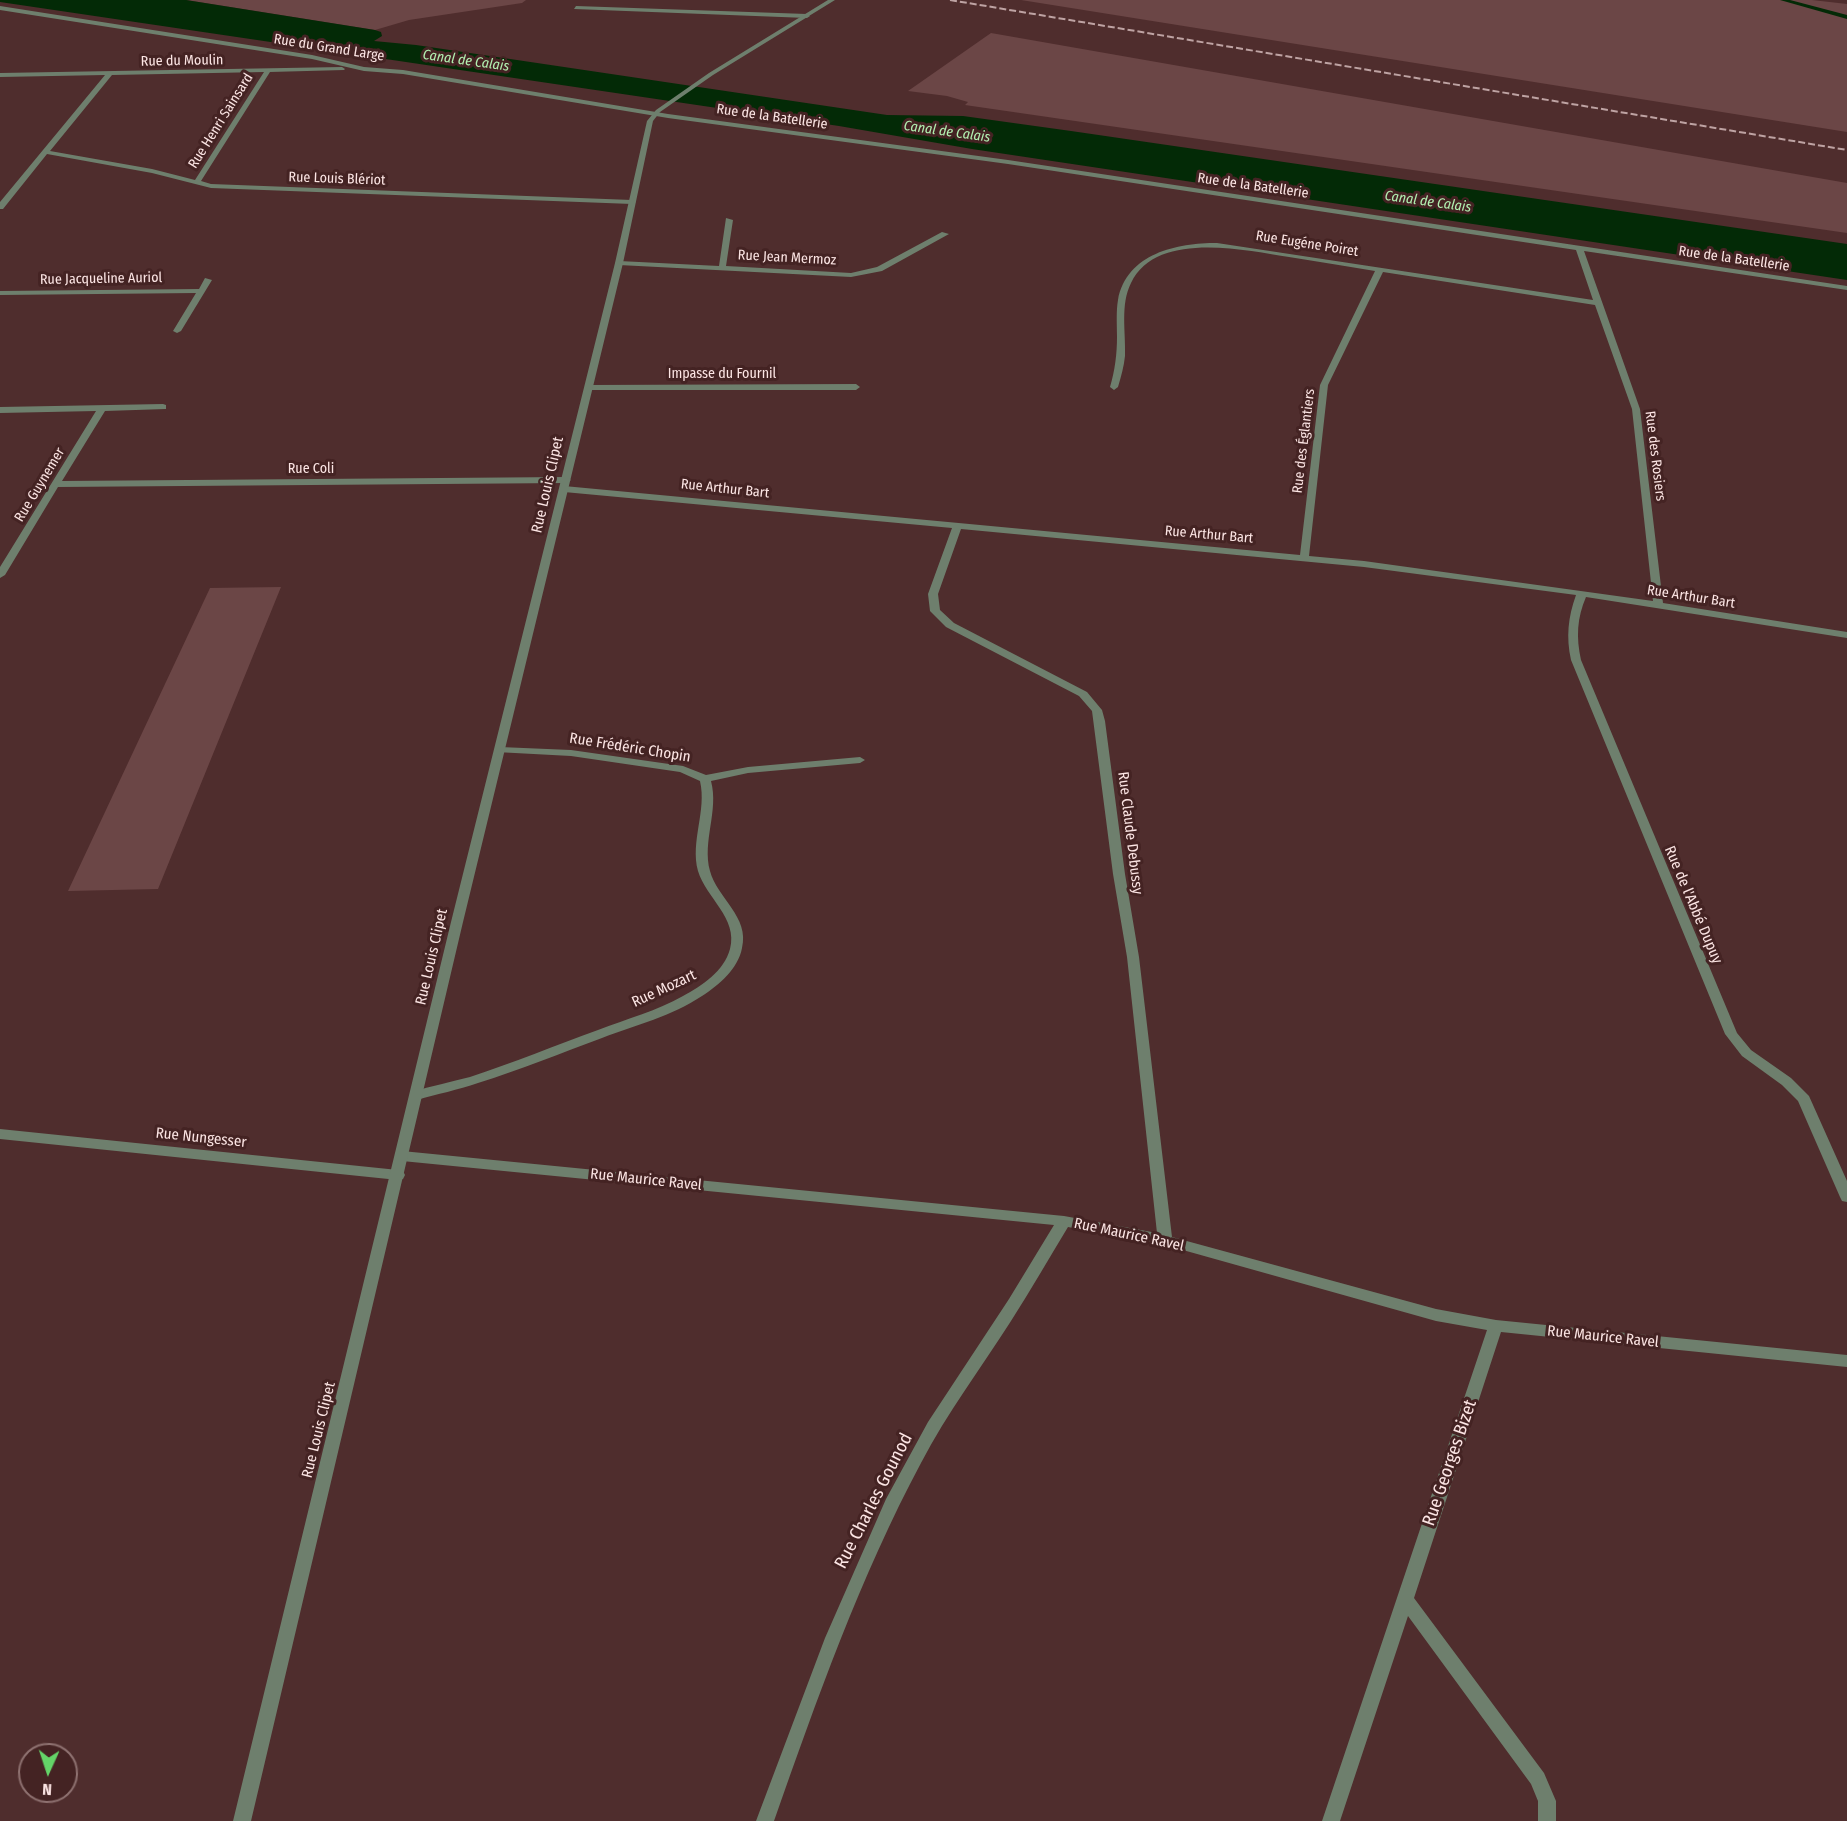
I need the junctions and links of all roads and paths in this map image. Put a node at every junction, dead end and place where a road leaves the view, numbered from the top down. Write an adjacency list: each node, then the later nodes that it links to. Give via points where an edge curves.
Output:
1 (832, 0): 4 (street)
2 (0, 8): 5 (street, Rue du Grand Large)
3 (576, 8): 4 (street)
4 (807, 16): 9 (street)
5 (364, 69): 6 (street, Rue du Moulin); 9 (street, Rue du Grand Large)
6 (267, 72): 7 (street, Rue du Moulin); 11 (street, Rue Henri Sainsard)
7 (109, 74): 8 (street, Rue du Moulin); 10 (street)
8 (0, 75)
9 (659, 110): 12 (street, Rue Louis Clipet, via 646,132); 16 (street, Rue de la Batellerie)
10 (45, 152): 11 (street, Rue Louis Blériot, via 153,171); 13 (street)
11 (196, 183): 12 (street, Rue Louis Blériot)
12 (632, 202): 17 (street, Rue Louis Clipet)
13 (0, 207)
14 (729, 220): 18 (street)
15 (945, 234): 18 (street, Rue Jean Mermoz, via 879,269 861,273)
16 (1579, 248): 21 (street, Rue de la Batellerie); 24 (street, Rue des Rosiers)
17 (619, 263): 18 (street, Rue Jean Mermoz); 28 (street, Rue Louis Clipet)
18 (722, 268)
19 (1380, 269): 24 (street, Rue Eugéne Poiret); 27 (street, Rue Eugéne Poiret, via 1220,244 1165,251 1135,272 1125,289); 35 (street, Rue des Églantiers, via 1324,385)
20 (208, 280): 22 (street)
21 (1847, 288)
22 (201, 291): 23 (street, Rue Jacqueline Auriol); 25 (street)
23 (0, 293)
24 (1598, 303): 38 (street, Rue des Rosiers, via 1635,409)
25 (177, 331)
26 (856, 387): 28 (street, Impasse du Fournil)
27 (1114, 387)
28 (588, 388): 33 (street, Rue Louis Clipet)
29 (163, 407): 30 (street)
30 (102, 408): 31 (street); 32 (street, Rue Guynemer)
31 (0, 410)
32 (57, 484): 33 (street, Rue Coli); 36 (street, Rue Guynemer)
33 (565, 485): 34 (street, Rue Arthur Bart); 40 (street, Rue Louis Clipet)
34 (958, 525): 35 (street, Rue Arthur Bart); 49 (street, Rue Claude Debussy, via 933,594 935,611 950,625 1083,694 1097,710 1133,957)
35 (1304, 558): 37 (street, Rue Arthur Bart)
36 (0, 575)
37 (1582, 593): 38 (street, Rue Arthur Bart); 47 (street, Rue de l'Abbé Dupuy, via 1570,631 1576,660 1731,1034 1746,1055 1789,1082 1804,1099)
38 (1658, 605): 39 (street, Rue Arthur Bart)
39 (1847, 635)
40 (500, 750): 42 (street, Rue Frédéric Chopin, via 571,753 682,769); 43 (street, Rue Louis Clipet)
41 (860, 760): 42 (street, Rue Frédéric Chopin)
42 (705, 779): 43 (street, Rue Mozart, via 709,796 703,849 705,877 737,929 732,959 723,974 696,996 673,1007 474,1080)
43 (417, 1095): 45 (street, Rue Louis Clipet)
44 (0, 1134): 46 (street, Rue Nungesser)
45 (402, 1156): 46 (street, Rue Louis Clipet); 48 (street, Rue Maurice Ravel)
46 (398, 1175): 53 (street, Rue Louis Clipet)
47 (1847, 1197)
48 (1064, 1221): 49 (street, Rue Maurice Ravel); 54 (street, Rue Charles Gounod, via 945,1406 897,1495 853,1584)
49 (1165, 1240): 50 (street, Rue Maurice Ravel, via 1437,1315)
50 (1496, 1326): 51 (street, Rue Maurice Ravel); 52 (street, Rue Georges Bizet)
51 (1847, 1361)
52 (1405, 1599): 55 (street, Rue Georges Bizet); 56 (street, via 1538,1779 1548,1801)
53 (242, 1821)
54 (765, 1821)
55 (1331, 1821)
56 (1547, 1821)

